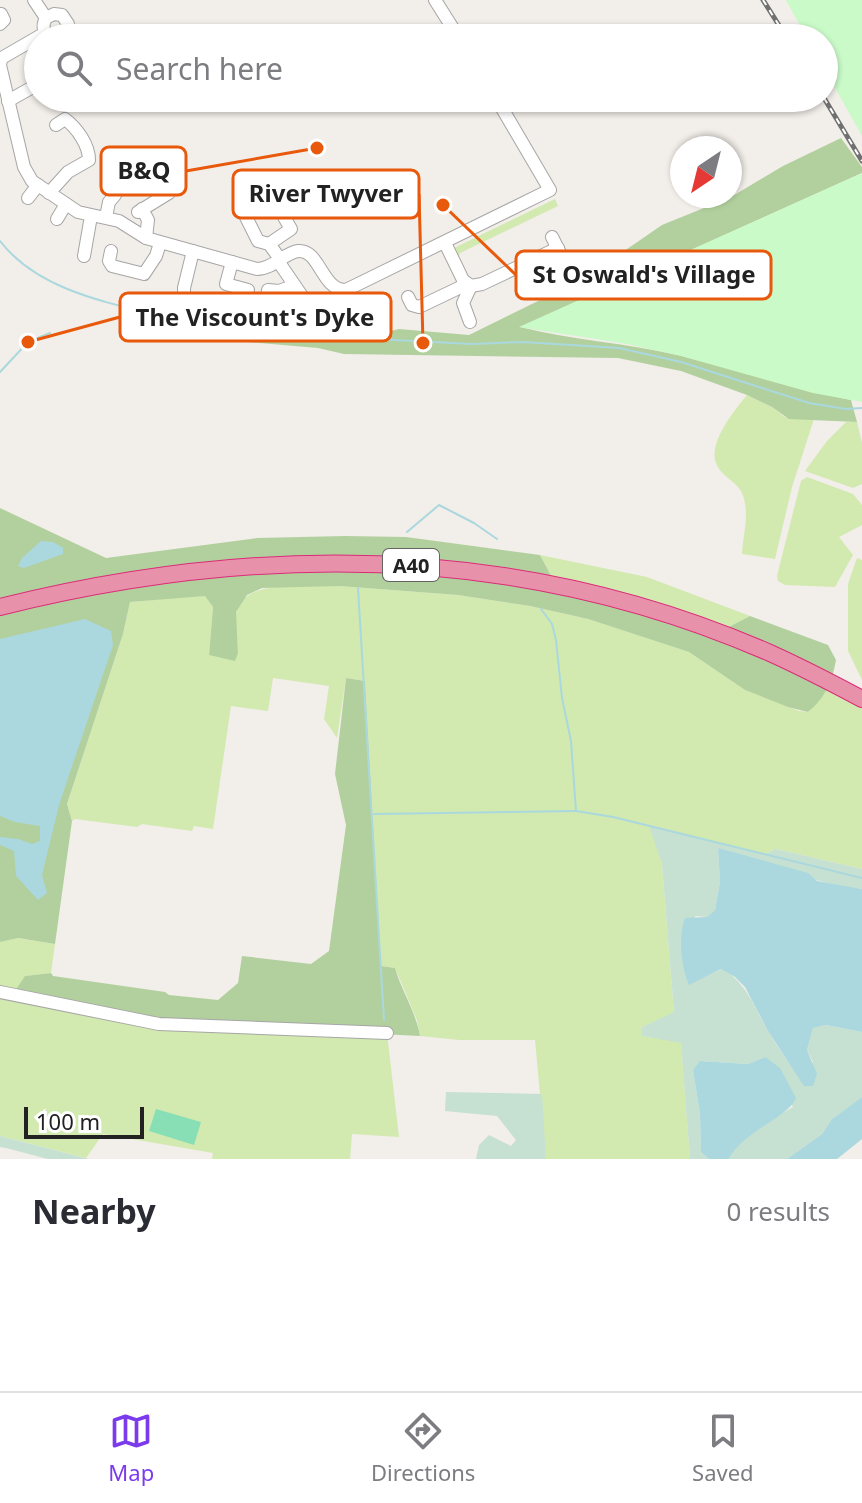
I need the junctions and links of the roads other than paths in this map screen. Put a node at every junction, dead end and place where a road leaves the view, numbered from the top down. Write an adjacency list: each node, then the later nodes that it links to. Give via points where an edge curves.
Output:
1 (34, 0): 5 (street)
2 (46, 0): 5 (street)
3 (435, 0): 9 (street)
4 (1, 14): 6 (street)
5 (50, 16): 7 (street); 8 (street, via 65,17)
6 (0, 24)
7 (44, 24)
8 (68, 24)
9 (450, 24)
10 (24, 47): 11 (street)
11 (0, 59): 13 (street)
12 (24, 89): 13 (street)
13 (5, 95): 15 (street)
14 (505, 112): 30 (street, via 550,190)
15 (6, 119): 18 (street, via 24,167)
16 (56, 125): 18 (street, via 65,119 70,123 89,149 89,160)
17 (107, 181): 24 (street, via 115,195)
18 (43, 189): 20 (street); 21 (street)
19 (169, 193): 28 (street, via 140,210 148,220)
20 (28, 198)
21 (66, 204): 23 (street); 26 (street)
22 (243, 211): 27 (street, via 258,241)
23 (91, 216): 24 (street); 34 (street)
24 (106, 217): 28 (street)
25 (284, 217): 27 (street, via 291,229)
26 (57, 219)
27 (274, 235): 35 (street)
28 (146, 238): 29 (street)
29 (160, 243): 32 (street, via 144,274 110,265); 33 (street)
30 (445, 243): 35 (street, via 346,290 331,285 304,252); 37 (street)
31 (558, 248): 37 (street, via 482,284)
32 (111, 251)
33 (193, 251): 36 (street); 43 (street)
34 (84, 256)
35 (279, 261): 36 (street, via 257,269); 38 (street)
36 (232, 262): 41 (street, via 226,284 248,290)
37 (469, 285): 40 (street, via 419,307); 44 (street, via 463,303)
38 (293, 286): 39 (street, via 268,290); 42 (street, via 304,299)
39 (267, 297)
40 (408, 297)
41 (245, 301)
42 (298, 317)
43 (184, 318)
44 (470, 322)
45 (0, 607): 46 (highway, A40, via 131,578 233,567 324,562 436,567 556,585 659,612 744,642)
46 (862, 699)
47 (0, 992): 48 (street, via 159,1024)
48 (387, 1033)

